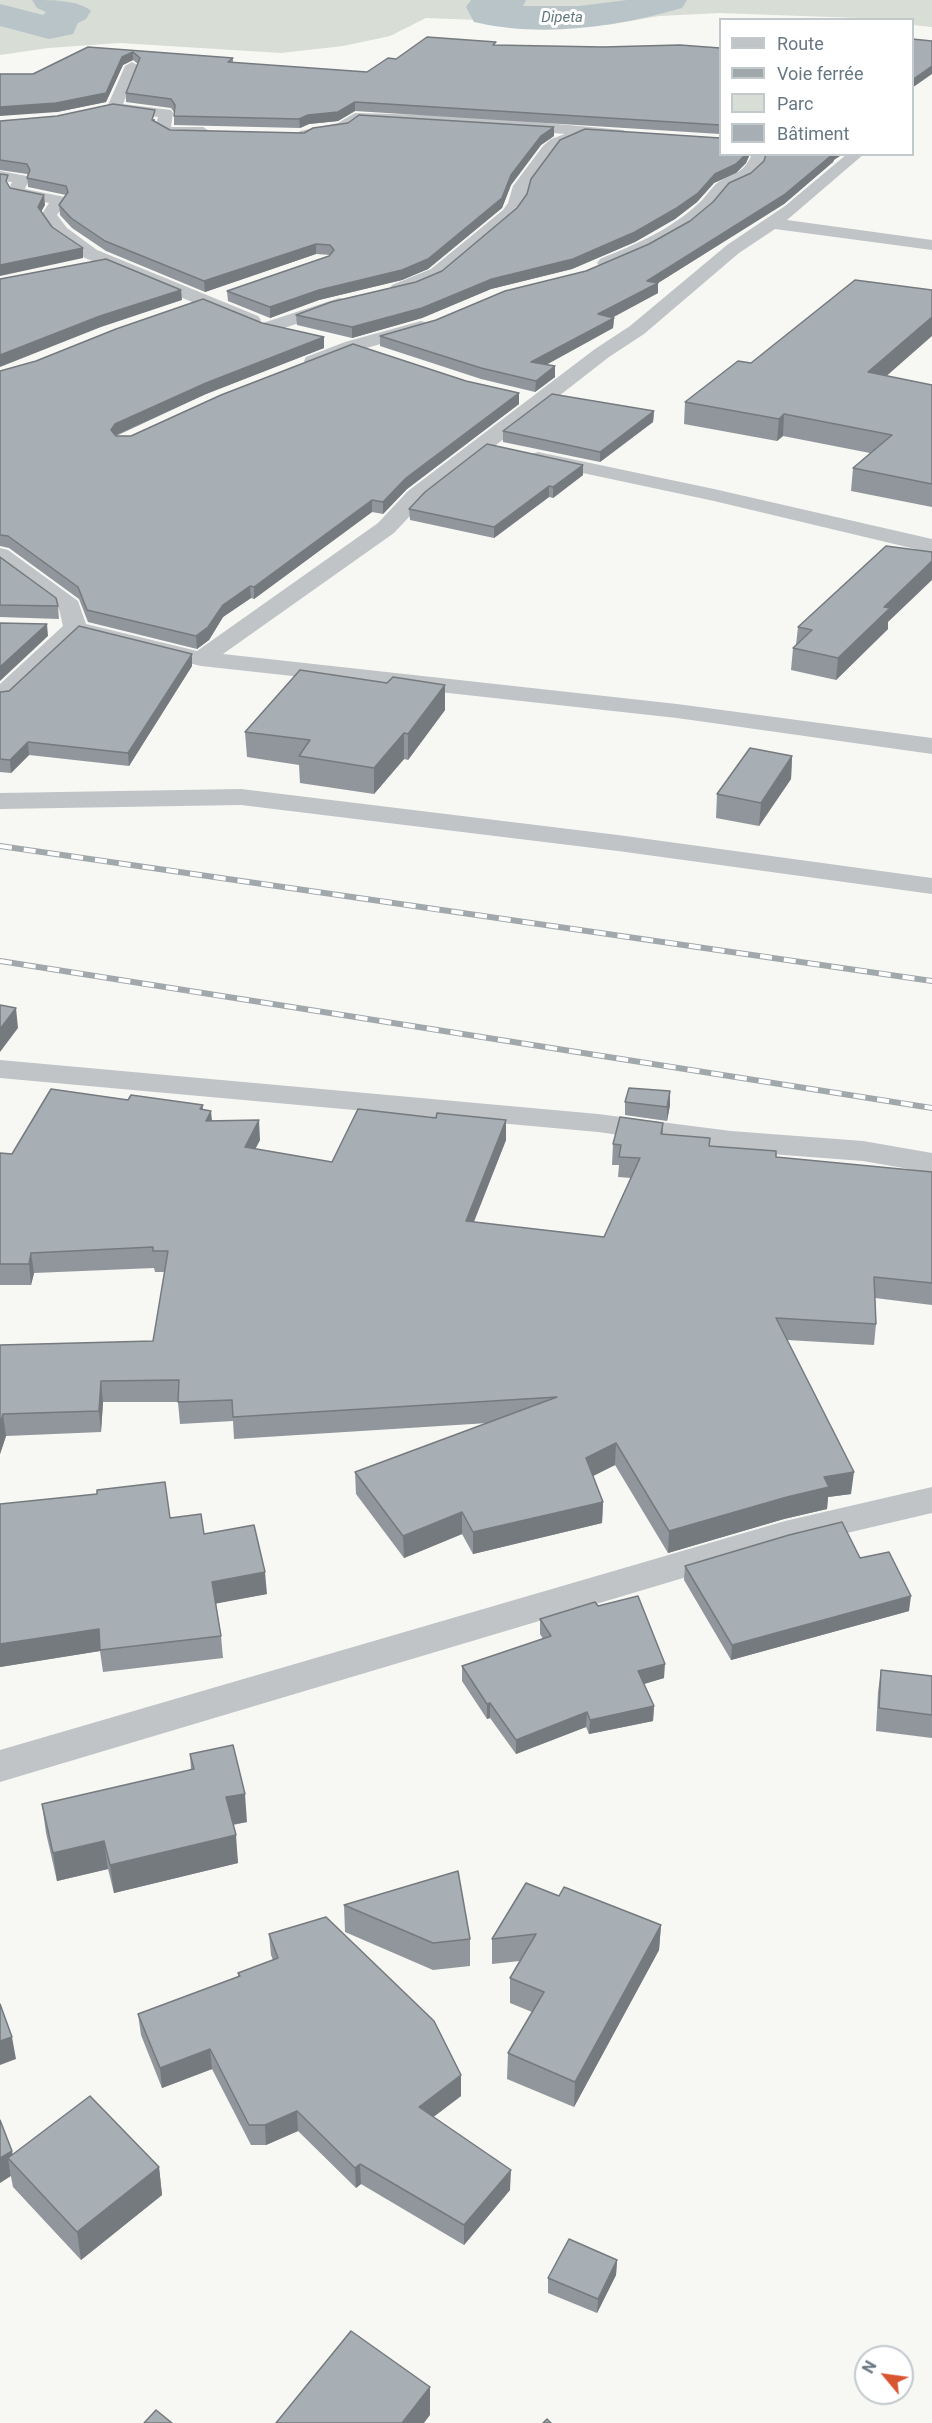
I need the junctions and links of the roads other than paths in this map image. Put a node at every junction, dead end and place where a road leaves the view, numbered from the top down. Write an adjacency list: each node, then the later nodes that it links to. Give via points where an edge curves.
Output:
1 (132, 66): 2 (street)
2 (114, 107): 3 (street); 4 (street, via 166,113 162,129 171,132)
3 (98, 112)
4 (223, 132)
5 (579, 132): 6 (street, via 469,121 355,117 343,128); 7 (street); 16 (street, via 555,142 521,186 508,217 486,231 453,263 412,285)
6 (294, 134)
7 (641, 136)
8 (759, 156): 15 (street, via 742,178 722,188 682,225 642,248)
9 (855, 156): 11 (street)
10 (0, 176): 13 (street, via 21,179 19,193 59,200 49,215 61,232 91,254)
11 (770, 223): 12 (street); 27 (street, via 637,330)
12 (932, 244)
13 (111, 261): 14 (street); 19 (street)
14 (77, 267)
15 (590, 270)
16 (382, 292)
17 (227, 293): 19 (street)
18 (352, 299): 22 (street)
19 (207, 300): 20 (street); 22 (street)
20 (174, 311)
21 (439, 320): 23 (street)
22 (270, 327): 23 (street)
23 (351, 346): 24 (street); 25 (street)
24 (382, 357)
25 (293, 369)
26 (517, 396): 27 (street)
27 (539, 401): 28 (street)
28 (481, 445): 29 (street); 33 (street, via 416,496 386,528)
29 (932, 546)
30 (0, 555): 32 (street, via 70,606)
31 (43, 627): 32 (street)
32 (75, 628): 33 (street); 34 (street)
33 (201, 659): 35 (street, via 677,711)
34 (0, 697)
35 (932, 746)
36 (0, 801): 37 (street, via 242,797)
37 (932, 886)
38 (0, 1069): 39 (street, via 598,1123 731,1141 863,1151)
39 (932, 1163)
40 (932, 1500): 41 (street, via 785,1534)
41 (0, 1766)

